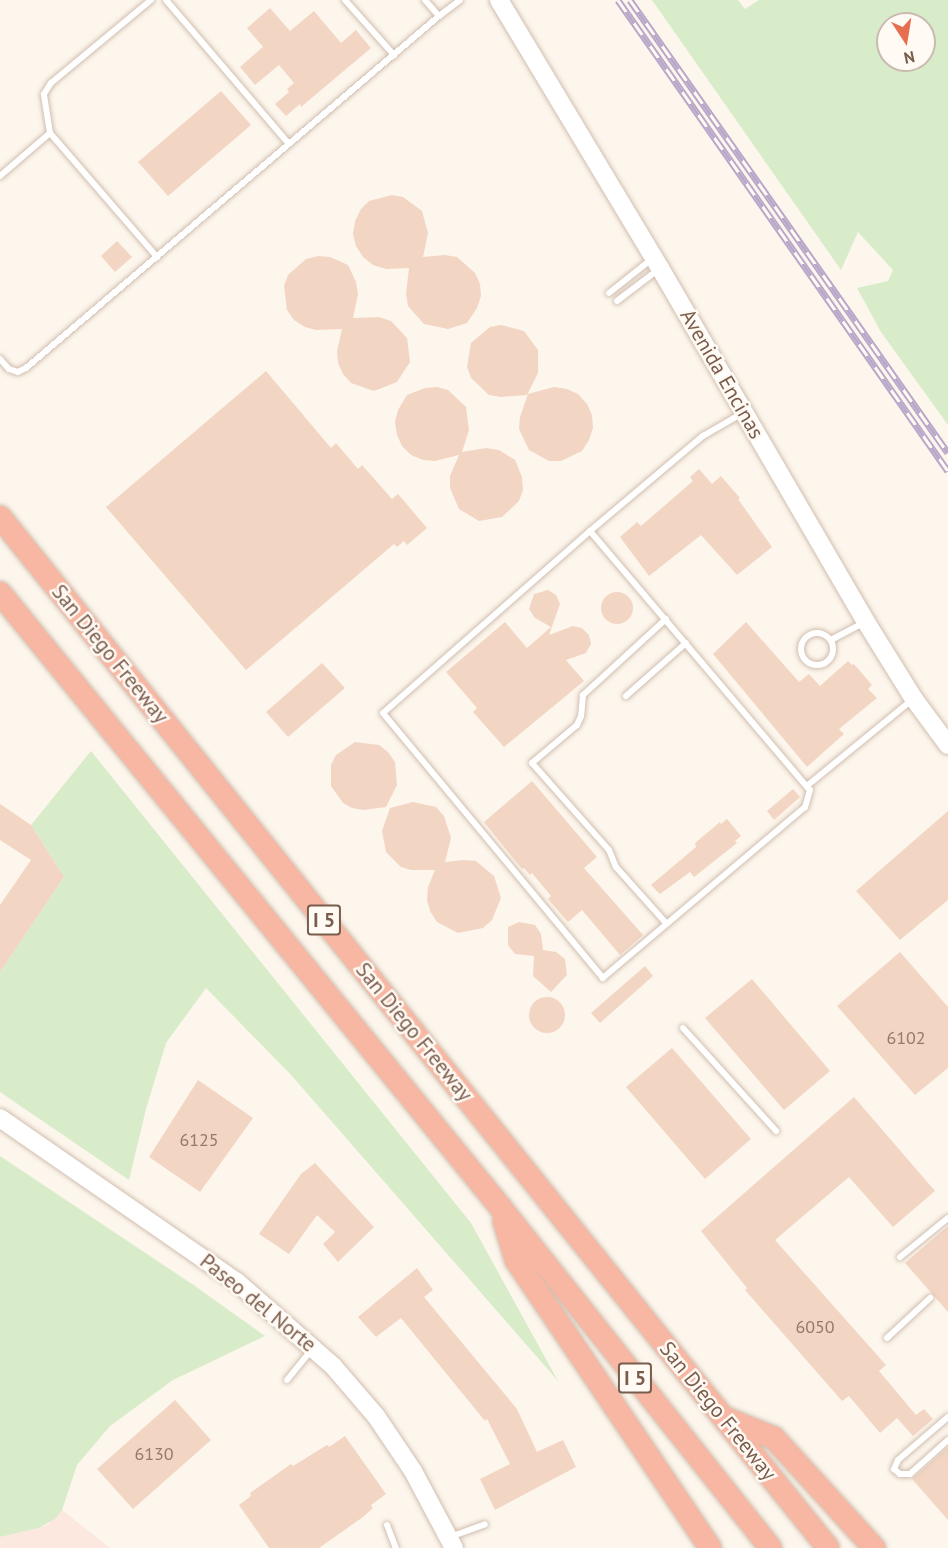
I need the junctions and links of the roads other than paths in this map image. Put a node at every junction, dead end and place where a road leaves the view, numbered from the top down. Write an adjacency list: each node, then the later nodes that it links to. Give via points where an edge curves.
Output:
1 (151, 0): 9 (lane, via 51,83 45,94)
2 (166, 0): 10 (lane)
3 (345, 0): 8 (lane)
4 (425, 0): 7 (lane)
5 (460, 0): 7 (lane)
6 (499, 0): 13 (street, Avenida Encinas)
7 (439, 16): 8 (lane)
8 (394, 55): 10 (lane)
9 (50, 133): 11 (lane); 12 (lane)
10 (289, 144): 12 (lane)
11 (0, 176)
12 (157, 257): 16 (lane, via 26,368 18,372 9,369)
13 (657, 263): 14 (lane); 15 (lane); 17 (street, Avenida Encinas)
14 (609, 293)
15 (617, 301)
16 (0, 359)
17 (744, 412): 19 (lane, via 703,435); 22 (street, Avenida Encinas)
18 (0, 517): 40 (highway, San Diego Freeway / I 5)
19 (590, 531): 21 (lane); 29 (lane, via 383,712 603,978)
20 (0, 593): 33 (highway, San Diego Freeway / I 5)
21 (666, 619): 24 (lane); 29 (lane, via 583,695 577,725 532,763 609,850 616,867)
22 (866, 622): 23 (lane); 26 (street, Avenida Encinas)
23 (831, 640): 23 (lane, via 823,633 807,636 802,645 805,660 820,665 830,660 834,650)
24 (686, 643): 25 (lane); 28 (lane)
25 (626, 696)
26 (914, 699): 27 (street, Avenida Encinas); 28 (lane)
27 (948, 746)
28 (808, 785): 29 (lane, via 805,807)
29 (667, 924)
30 (683, 1028): 32 (lane)
31 (0, 1118): 38 (street, Paseo del Norte, via 237,1282)
32 (776, 1131)
33 (501, 1208): 47 (highway, via 516,1260); 48 (highway, San Diego Freeway / I 5)
34 (948, 1218): 35 (lane)
35 (900, 1257)
36 (930, 1298): 37 (lane)
37 (886, 1338)
38 (314, 1348): 39 (lane); 45 (street, Paseo del Norte, via 376,1416 413,1471)
39 (287, 1380)
40 (723, 1417): 49 (highway, San Diego Freeway / I 5); 50 (highway, via 774,1438)
41 (948, 1417): 42 (lane, via 898,1460 894,1469 910,1474)
42 (948, 1440)
43 (485, 1524): 45 (lane)
44 (387, 1525): 46 (lane)
45 (452, 1543)
46 (396, 1548)
47 (710, 1548)
48 (770, 1548)
49 (828, 1548)
50 (874, 1548)

